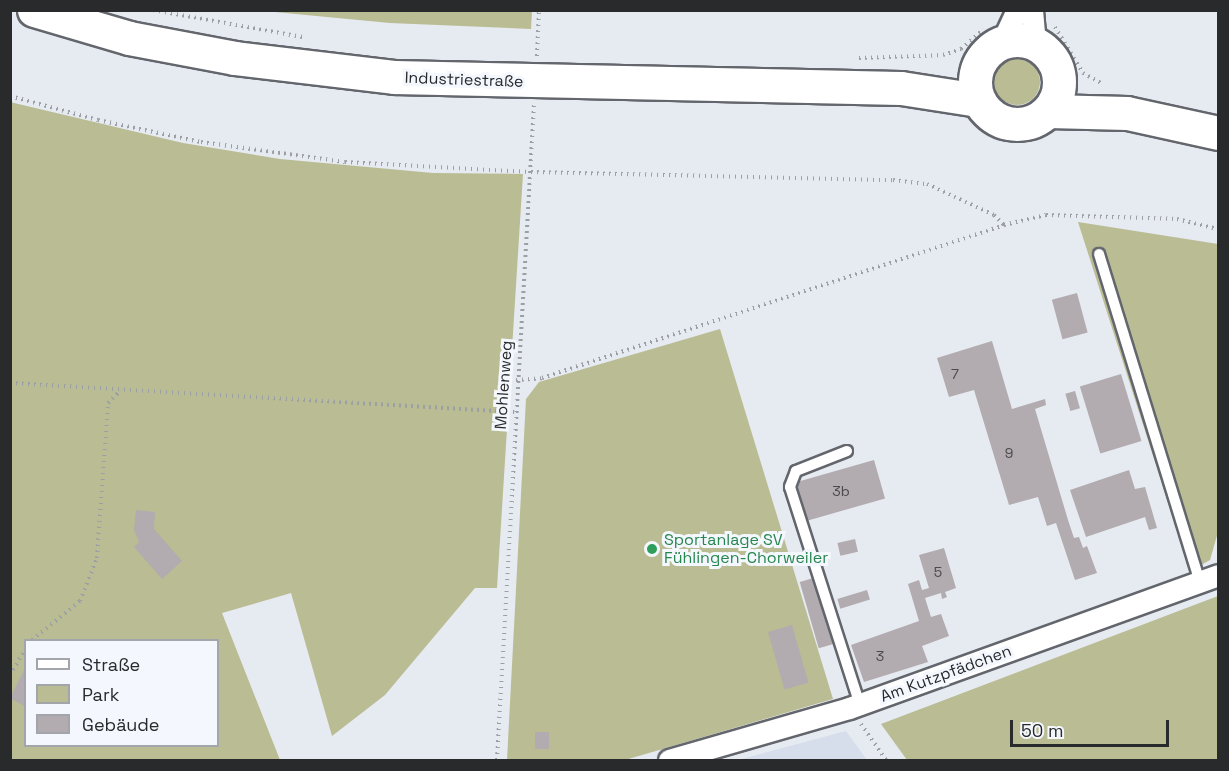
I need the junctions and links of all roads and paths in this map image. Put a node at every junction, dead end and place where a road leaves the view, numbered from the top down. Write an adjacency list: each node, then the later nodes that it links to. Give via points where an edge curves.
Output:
1 (34, 10): 7 (main road, Industriestraße, via 129,38 267,62 394,77)
2 (153, 10): 5 (path)
3 (540, 10): 7 (path, Mohlenweg)
4 (1022, 23): 6 (path, via 1000,15 960,49 944,55); 8 (main road, via 987,52); 11 (main road, via 1056,66); 13 (path, via 1046,15 1083,73)
5 (312, 38)
6 (856, 58)
7 (536, 61): 9 (main road, Industriestraße); 15 (path, Mohlenweg)
8 (977, 66): 9 (main road, Industriestraße); 12 (main road, via 974,83)
9 (902, 88): 12 (main road, Industriestraße)
10 (10, 96): 15 (path, via 98,120 267,153 345,162)
11 (1054, 96): 12 (main road, via 1035,121 1019,125 995,118); 13 (main road)
12 (978, 100)
13 (1119, 101): 14 (main road)
14 (1218, 133)
15 (531, 172): 16 (path, via 904,181 927,184 994,215); 19 (path, Mohlenweg)
16 (1004, 225): 17 (path, via 1046,215 1177,219); 19 (path, via 542,378)
17 (1218, 229)
18 (1099, 254): 24 (lane)
19 (516, 380): 22 (path, Mohlenweg)
20 (10, 383): 21 (path)
21 (122, 389): 22 (path); 25 (path, via 108,403 97,558 80,601)
22 (514, 412): 29 (path, Mohlenweg)
23 (847, 451): 28 (lane, via 796,471 790,487)
24 (1209, 579): 28 (street, Am Kutzpfädchen)
25 (34, 639)
26 (24, 651): 27 (path)
27 (10, 675)
28 (855, 706): 30 (street, Am Kutzpfädchen); 31 (path)
29 (497, 760)
30 (669, 760)
31 (886, 760)

